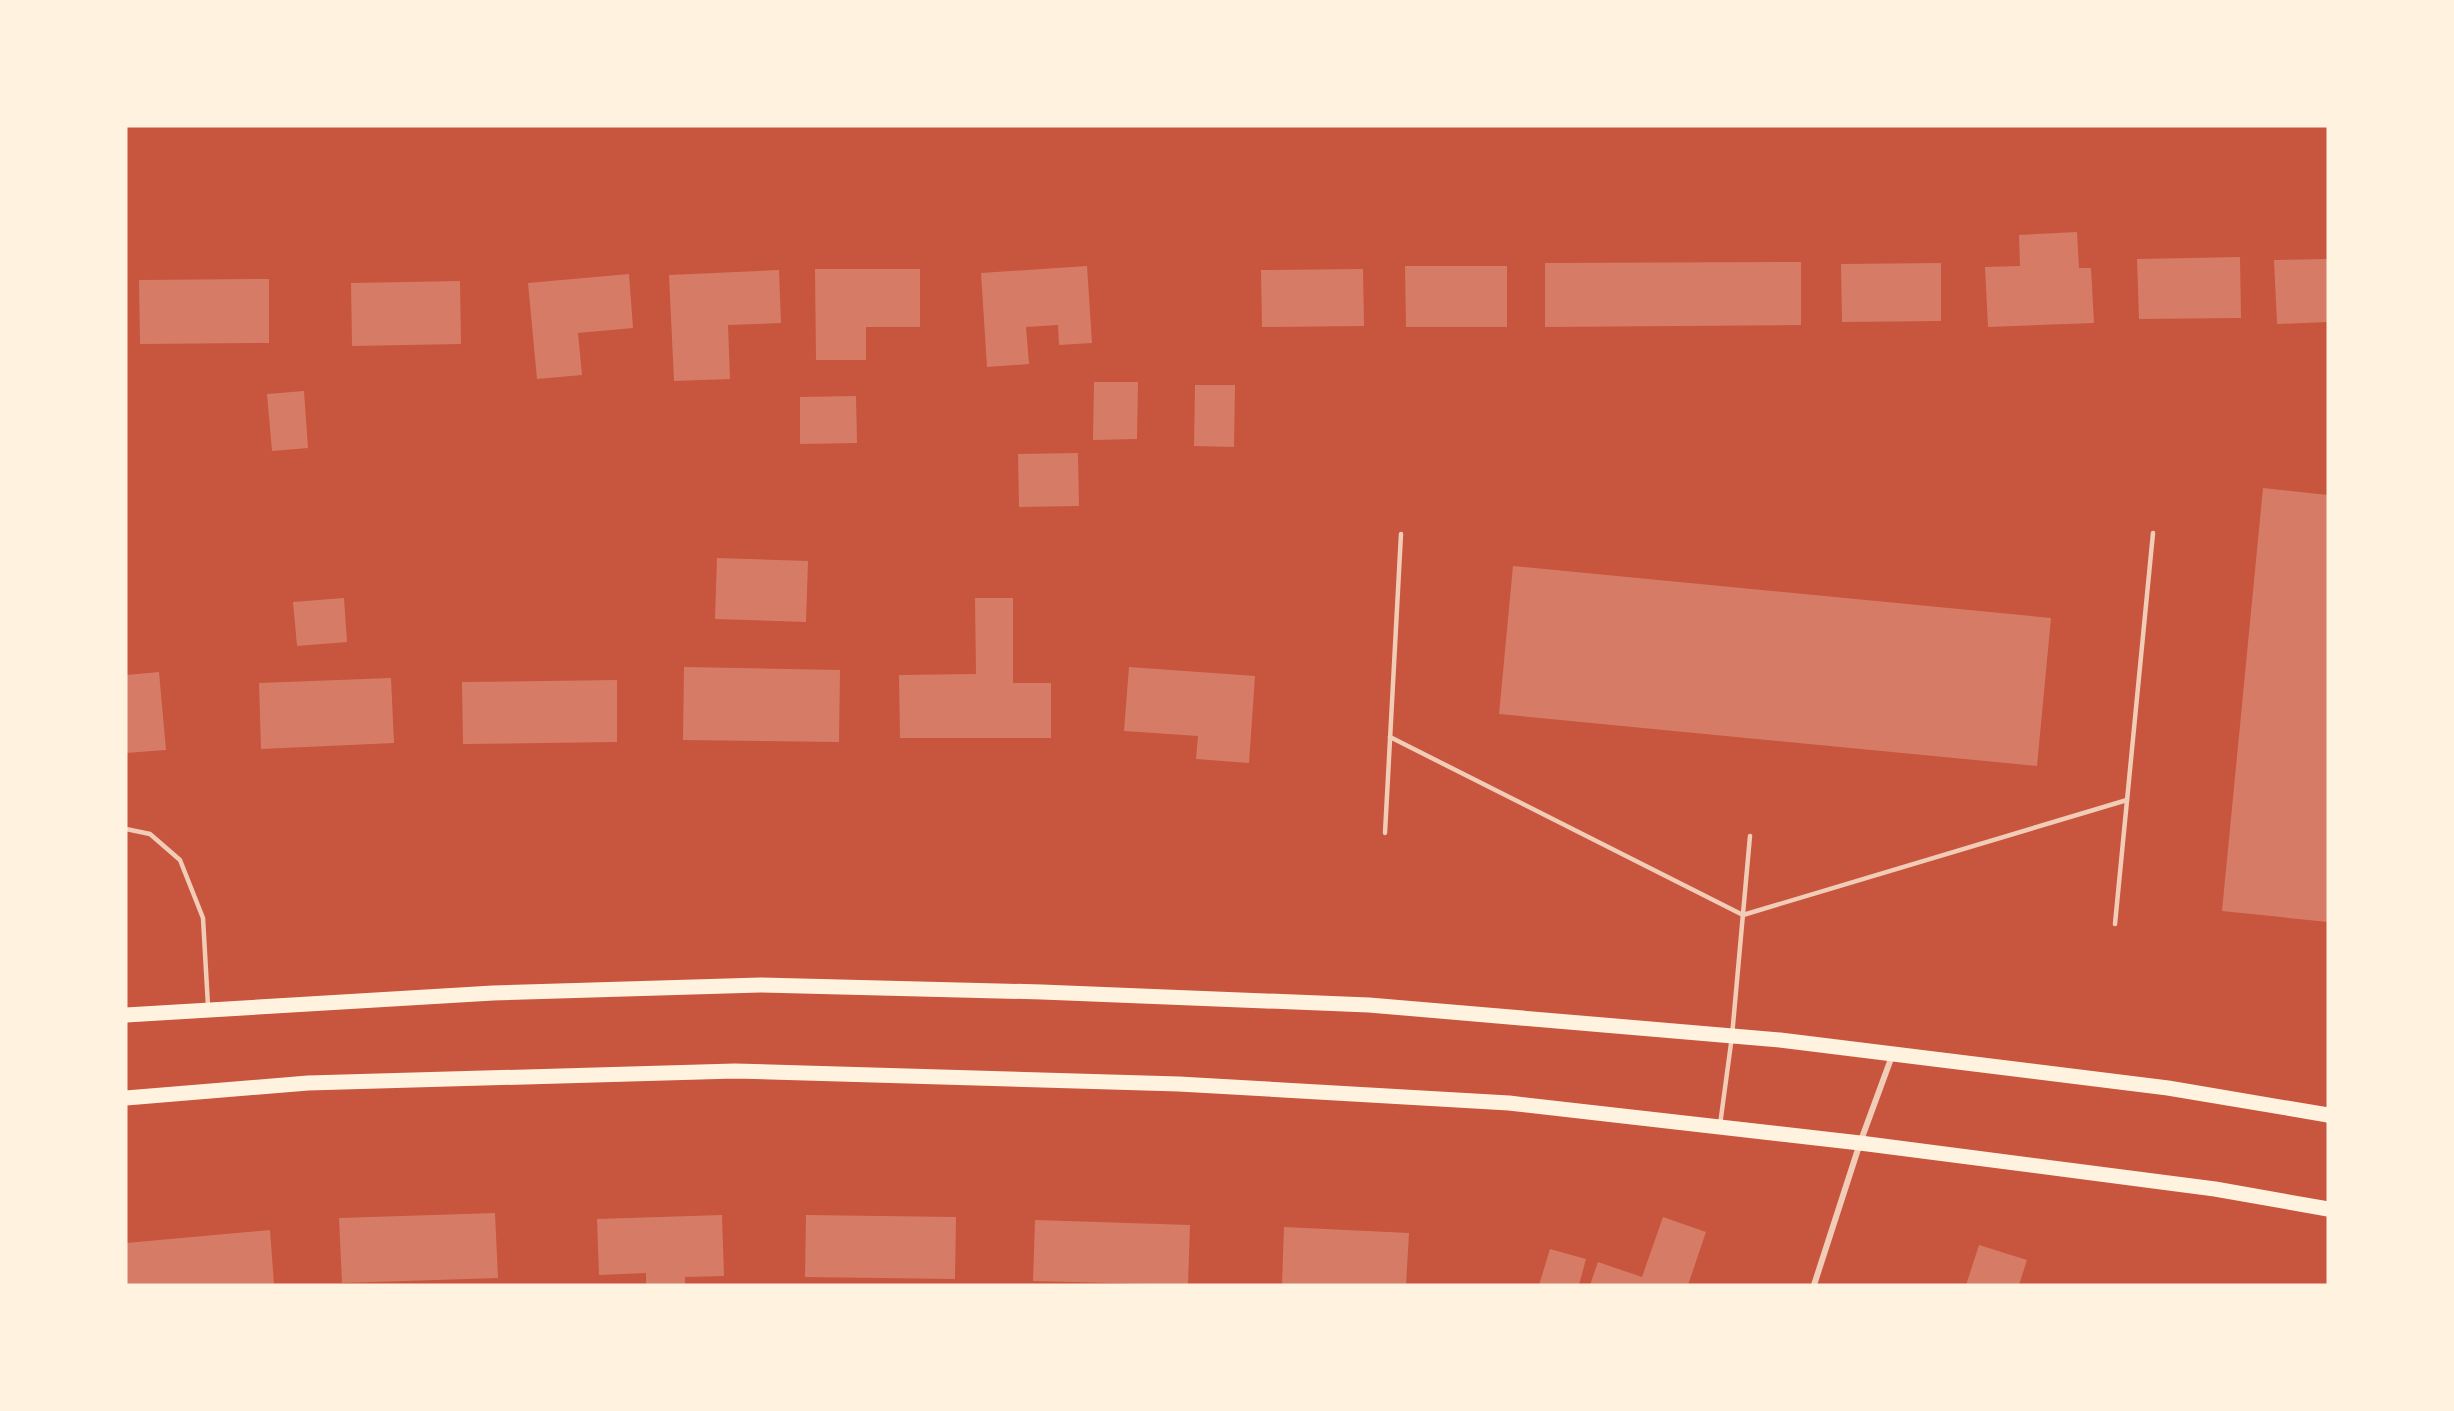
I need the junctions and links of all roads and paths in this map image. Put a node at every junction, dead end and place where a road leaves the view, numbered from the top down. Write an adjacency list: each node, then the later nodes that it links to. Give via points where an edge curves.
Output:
1 (2153, 533): 4 (lane)
2 (1401, 534): 3 (lane)
3 (1390, 737): 6 (lane); 8 (lane)
4 (2127, 800): 8 (lane); 9 (lane)
5 (126, 829): 10 (lane, via 150,834 180,860 203,918)
6 (1385, 832)
7 (1750, 836): 8 (lane)
8 (1743, 915): 12 (lane)
9 (2115, 924)
10 (208, 1009): 11 (main road); 12 (main road, via 493,993 759,985 1370,1005)
11 (126, 1015)
12 (1732, 1036): 13 (main road); 16 (lane)
13 (1893, 1054): 15 (main road, via 2168,1088); 17 (street)
14 (126, 1098): 16 (main road, via 308,1083 735,1071 1179,1084 1509,1103)
15 (2328, 1115)
16 (1720, 1127): 17 (main road)
17 (1860, 1143): 18 (main road, via 2215,1189); 19 (street)
18 (2328, 1209)
19 (1814, 1285)

